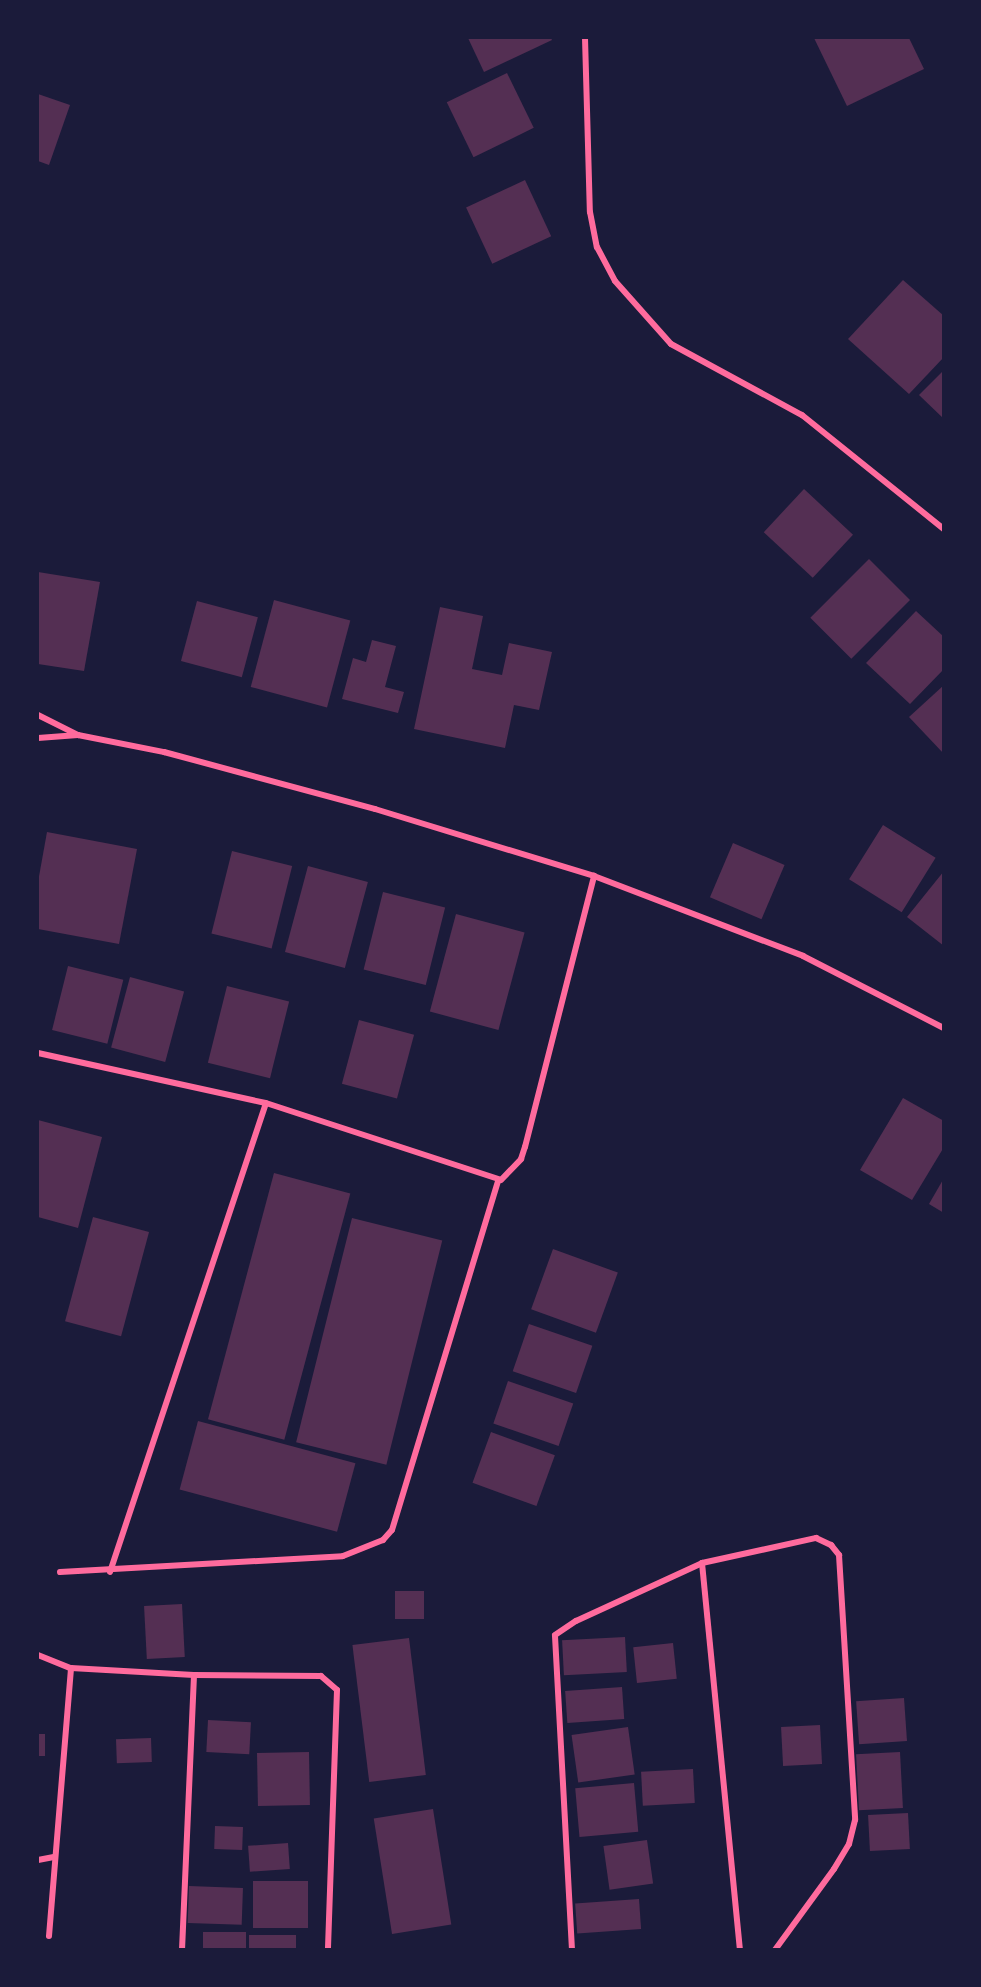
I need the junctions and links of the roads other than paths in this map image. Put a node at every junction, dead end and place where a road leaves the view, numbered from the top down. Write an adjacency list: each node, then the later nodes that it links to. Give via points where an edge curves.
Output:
1 (585, 38): 2 (street, via 590,212 597,247 615,281 671,344 802,415)
2 (944, 528)
3 (38, 715): 4 (street)
4 (78, 735): 5 (street); 6 (street, via 164,752 364,806)
5 (38, 738)
6 (594, 876): 7 (street, via 803,956); 10 (street, via 521,1160)
7 (944, 1028)
8 (38, 1053): 9 (street)
9 (266, 1103): 10 (street); 13 (street)
10 (498, 1181): 13 (street, via 392,1530 383,1540 343,1556)
11 (702, 1563): 22 (street, via 576,1621 558,1632 554,1643); 23 (street); 24 (street, via 816,1538 831,1545 839,1555 855,1820 849,1844 834,1869)
12 (60, 1572): 13 (street)
13 (110, 1572)
14 (38, 1655): 15 (street)
15 (71, 1668): 16 (street); 17 (street)
16 (194, 1676): 20 (street); 21 (street, via 321,1676 337,1690)
17 (54, 1857): 18 (street); 19 (street)
18 (38, 1860)
19 (49, 1936)
20 (182, 1950)
21 (328, 1950)
22 (572, 1950)
23 (740, 1950)
24 (775, 1950)

